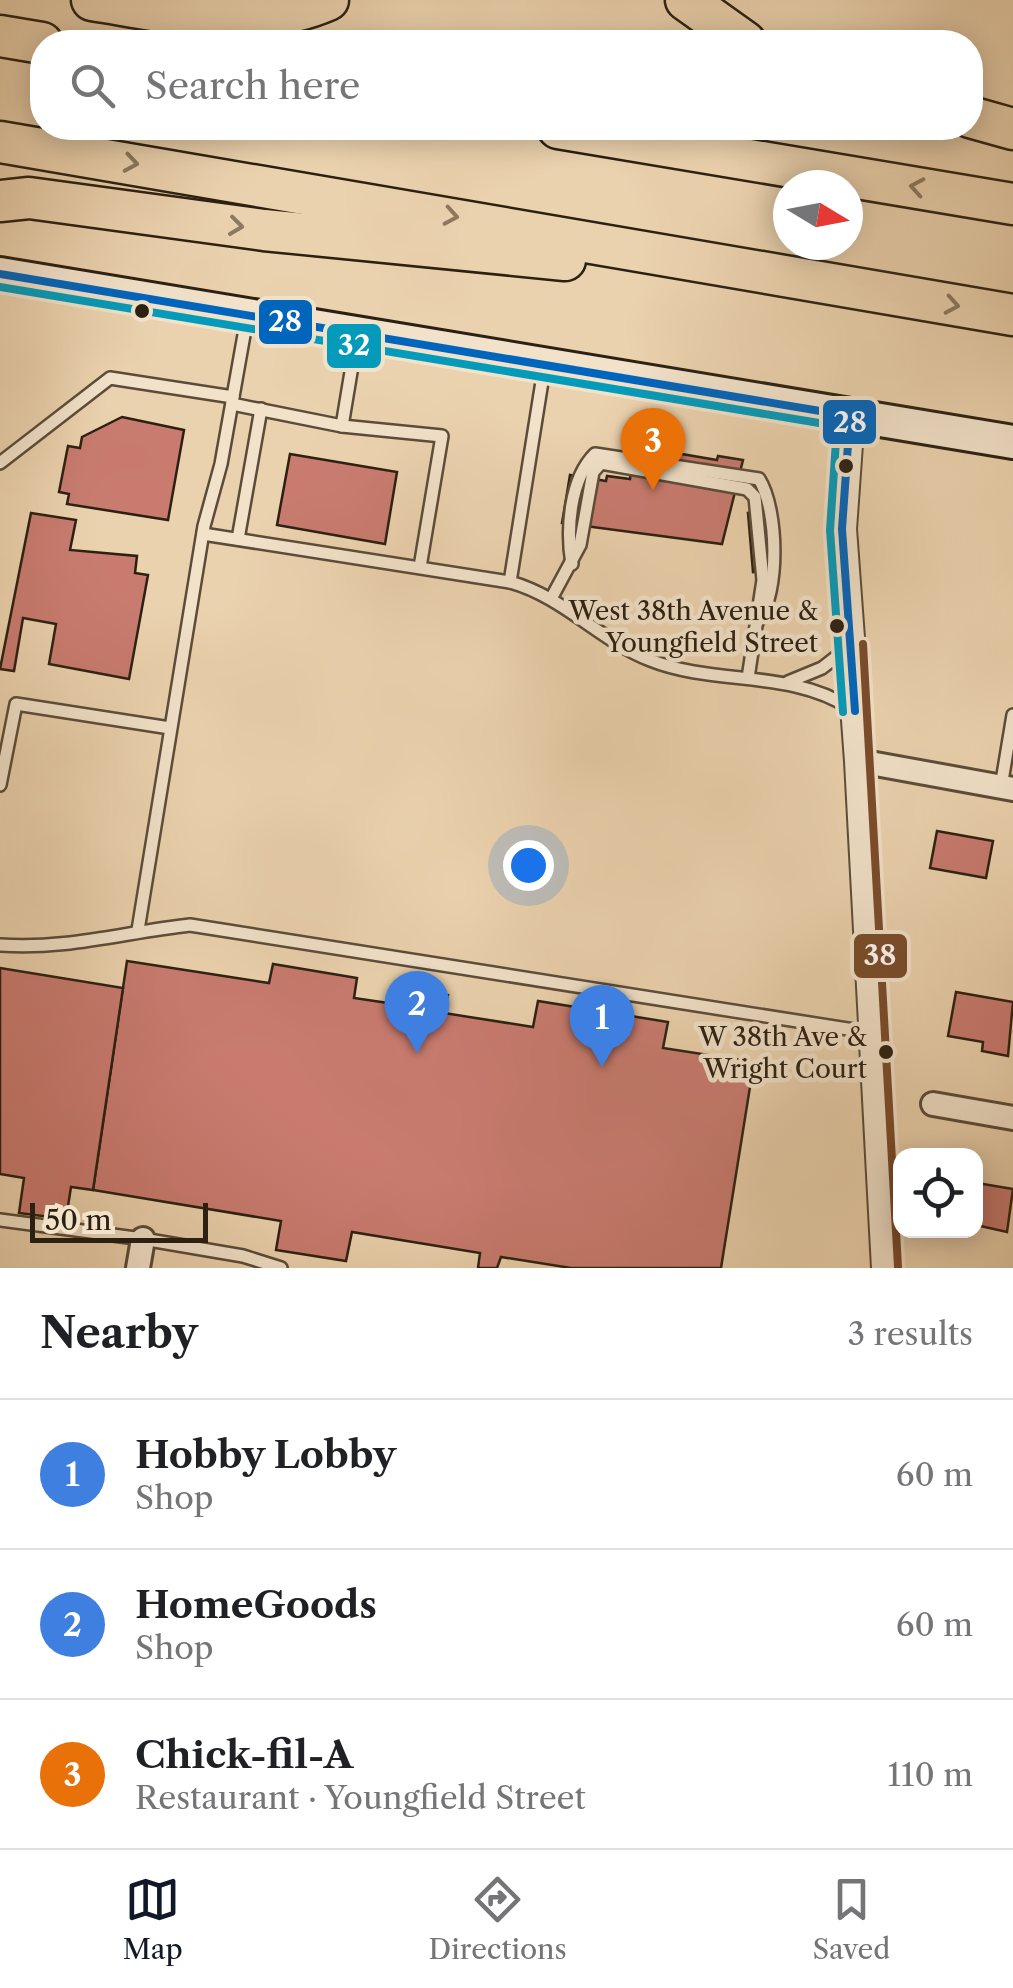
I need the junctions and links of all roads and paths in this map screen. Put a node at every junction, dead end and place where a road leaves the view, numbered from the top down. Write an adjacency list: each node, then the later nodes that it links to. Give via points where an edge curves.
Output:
1 (92, 0): 2 (highway, via 202,18 260,17)
2 (328, 0)
3 (686, 0): 4 (highway)
4 (728, 30)
5 (0, 36): 6 (highway)
6 (30, 41)
7 (983, 121): 8 (highway)
8 (1013, 129)
9 (630, 140): 12 (highway, one-way to 9)
10 (0, 142): 14 (highway, one-way to 14)
11 (0, 200): 14 (highway, one-way to 14, via 29,198 264,230)
12 (1013, 204)
13 (0, 274): 16 (main road)
14 (892, 294): 15 (highway, one-way to 15)
15 (1013, 315)
16 (247, 318): 17 (main road); 19 (lane)
17 (357, 336): 18 (main road); 22 (lane)
18 (544, 367): 21 (main road); 28 (lane)
19 (233, 401): 20 (lane); 24 (lane, via 110,378); 25 (lane)
20 (261, 409): 22 (lane); 26 (lane)
21 (850, 416): 23 (main road); 30 (street, via 842,529)
22 (342, 426): 27 (lane, via 442,436)
23 (1013, 442)
24 (0, 463)
25 (203, 534): 26 (lane); 35 (lane)
26 (238, 539): 27 (lane)
27 (420, 567): 28 (lane)
28 (510, 582): 29 (lane)
29 (552, 597): 31 (lane, via 647,659); 31 (lane, via 572,564 568,540 580,469 596,454 759,480 766,492 774,574)
30 (850, 645): 32 (lane, via 822,668); 33 (street)
31 (748, 678): 32 (lane)
32 (788, 682): 33 (lane, via 826,692)
33 (856, 711): 36 (street)
34 (1013, 715): 38 (lane)
35 (170, 728): 37 (lane, via 16,704); 39 (lane)
36 (859, 761): 38 (street); 41 (street)
37 (0, 784)
38 (1007, 788)
39 (138, 930): 40 (lane, via 83,945); 41 (lane, via 205,927)
40 (0, 945)
41 (873, 1033): 48 (street)
42 (932, 1104): 43 (street)
43 (1013, 1118)
44 (0, 1220): 45 (lane)
45 (143, 1239): 46 (street); 47 (lane)
46 (138, 1268)
47 (281, 1268)
48 (886, 1268)

